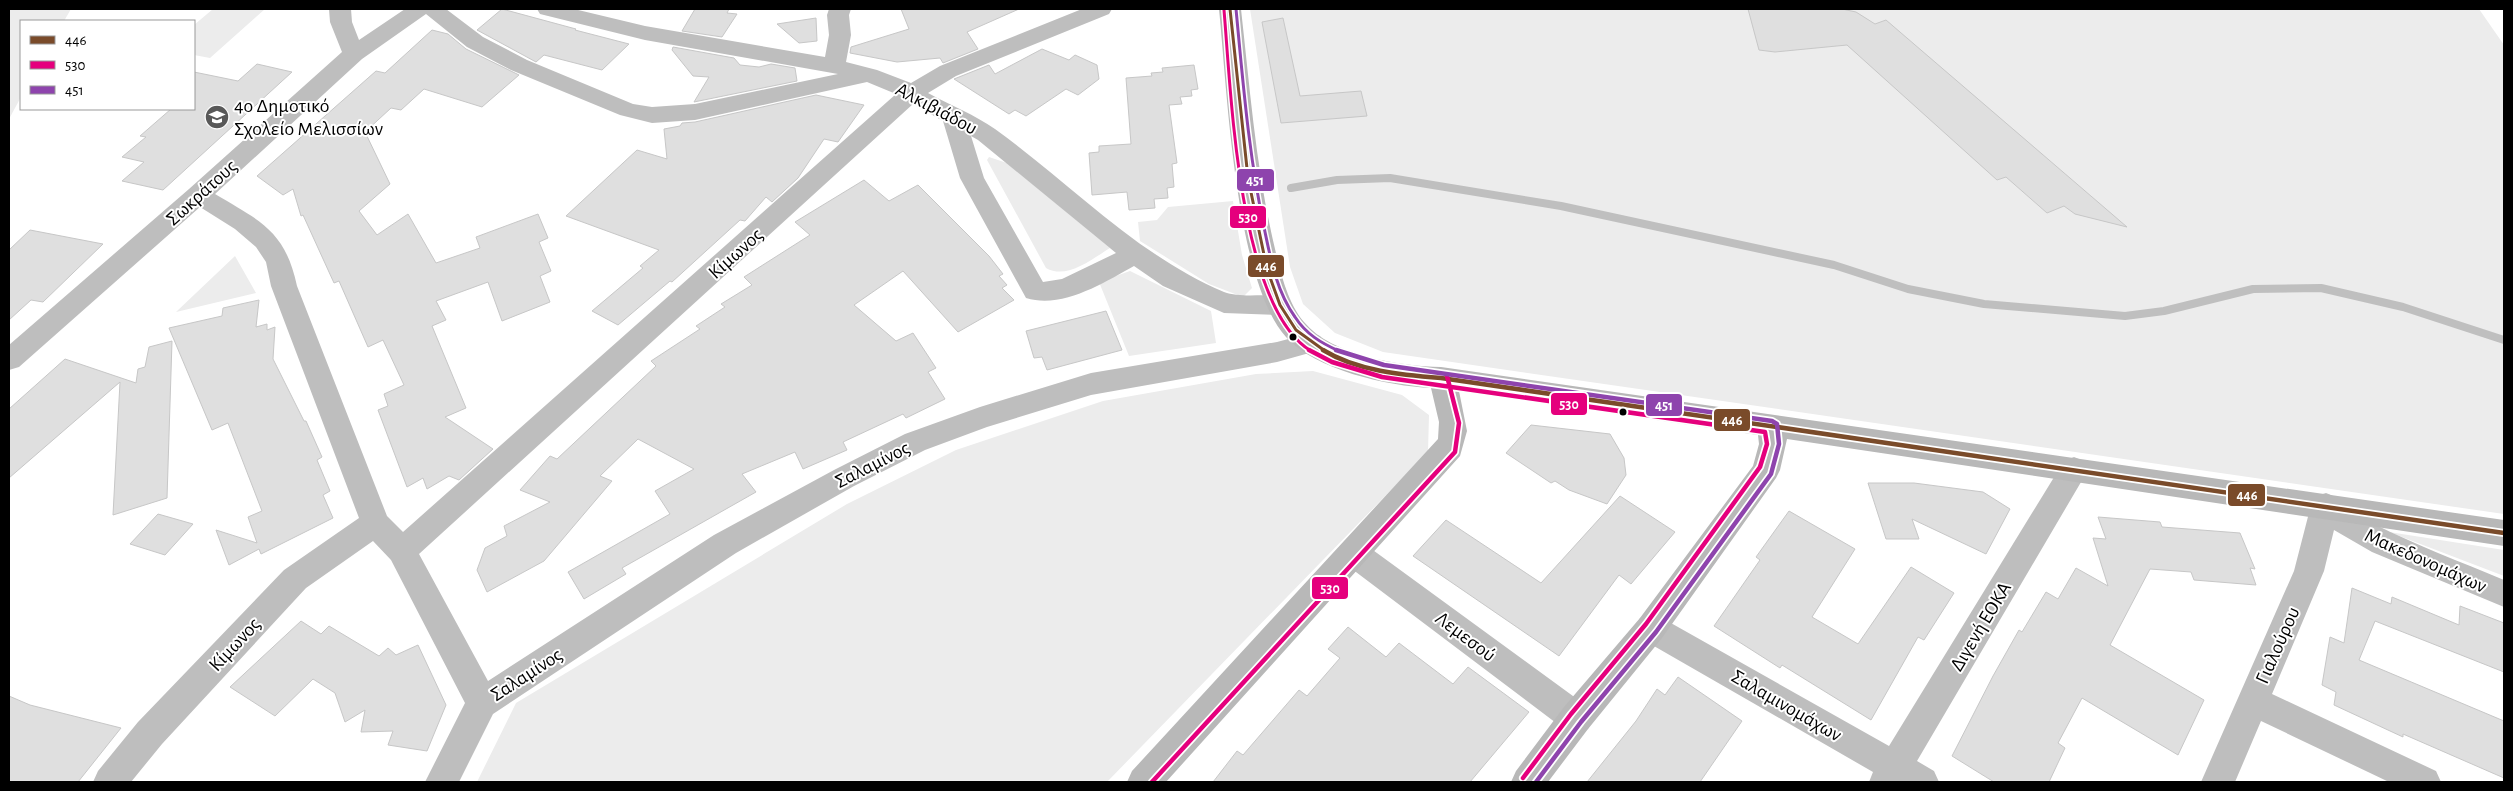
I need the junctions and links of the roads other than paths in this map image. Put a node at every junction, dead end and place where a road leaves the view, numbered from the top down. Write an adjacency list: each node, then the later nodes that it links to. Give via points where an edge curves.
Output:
1 (340, 9): 8 (street)
2 (419, 9): 8 (street, Σωκράτους)
3 (433, 9): 10 (street, via 475,42 520,65 628,110 652,115 695,112)
4 (840, 9): 9 (street, via 840,35)
5 (1102, 9): 11 (street, Κίμωνος, via 948,71)
6 (1230, 9): 15 (street, via 1247,157 1263,250)
7 (557, 10): 9 (street, Αλκιβιάδου, via 644,33)
8 (354, 54): 13 (street, Σωκράτους)
9 (834, 66): 10 (street, Αλκιβιάδου)
10 (869, 75): 11 (street, Αλκιβιάδου)
11 (910, 94): 12 (street, Αλκιβιάδου); 24 (street, Κίμωνος)
12 (954, 117): 14 (street, Αλκιβιάδου, via 986,134); 14 (street, via 972,178 1035,291 1041,293 1069,285)
13 (198, 195): 17 (street, Σωκράτους); 22 (street, via 244,223 264,240 279,262 284,286)
14 (1134, 255): 15 (street, Αλκιβιάδου, via 1193,291 1224,304)
15 (1279, 305): 16 (street, via 1296,331)
16 (1311, 343): 18 (street, via 1383,371); 29 (street, Σαλαμίνος, via 1091,384 915,442 726,544)
17 (9, 360)
18 (1441, 378): 19 (street); 25 (street, via 1454,425 1450,448)
19 (1771, 427): 20 (street); 27 (street, via 1773,444 1766,470)
20 (2074, 469): 21 (street); 31 (street, Διγενή ΕΟΚΑ)
21 (2326, 505): 23 (street); 26 (street, Μακεδονομάχων, via 2350,526 2382,543); 28 (street, Γιαλούρου, via 2309,572)
22 (375, 523): 24 (street); 32 (street, Κίμωνος, via 295,579 150,733)
23 (2504, 533)
24 (402, 550): 29 (street)
25 (1355, 554): 30 (street, Λεμεσού); 34 (street)
26 (2504, 594)
27 (1652, 628): 30 (street); 31 (street, Σαλαμινομάχων)
28 (2253, 701): 36 (street, Γιαλούρου); 37 (street)
29 (482, 703): 33 (street)
30 (1576, 718): 35 (street)
31 (1901, 777)
32 (110, 782)
33 (442, 782)
34 (1144, 782)
35 (1528, 782)
36 (2218, 782)
37 (2424, 782)

